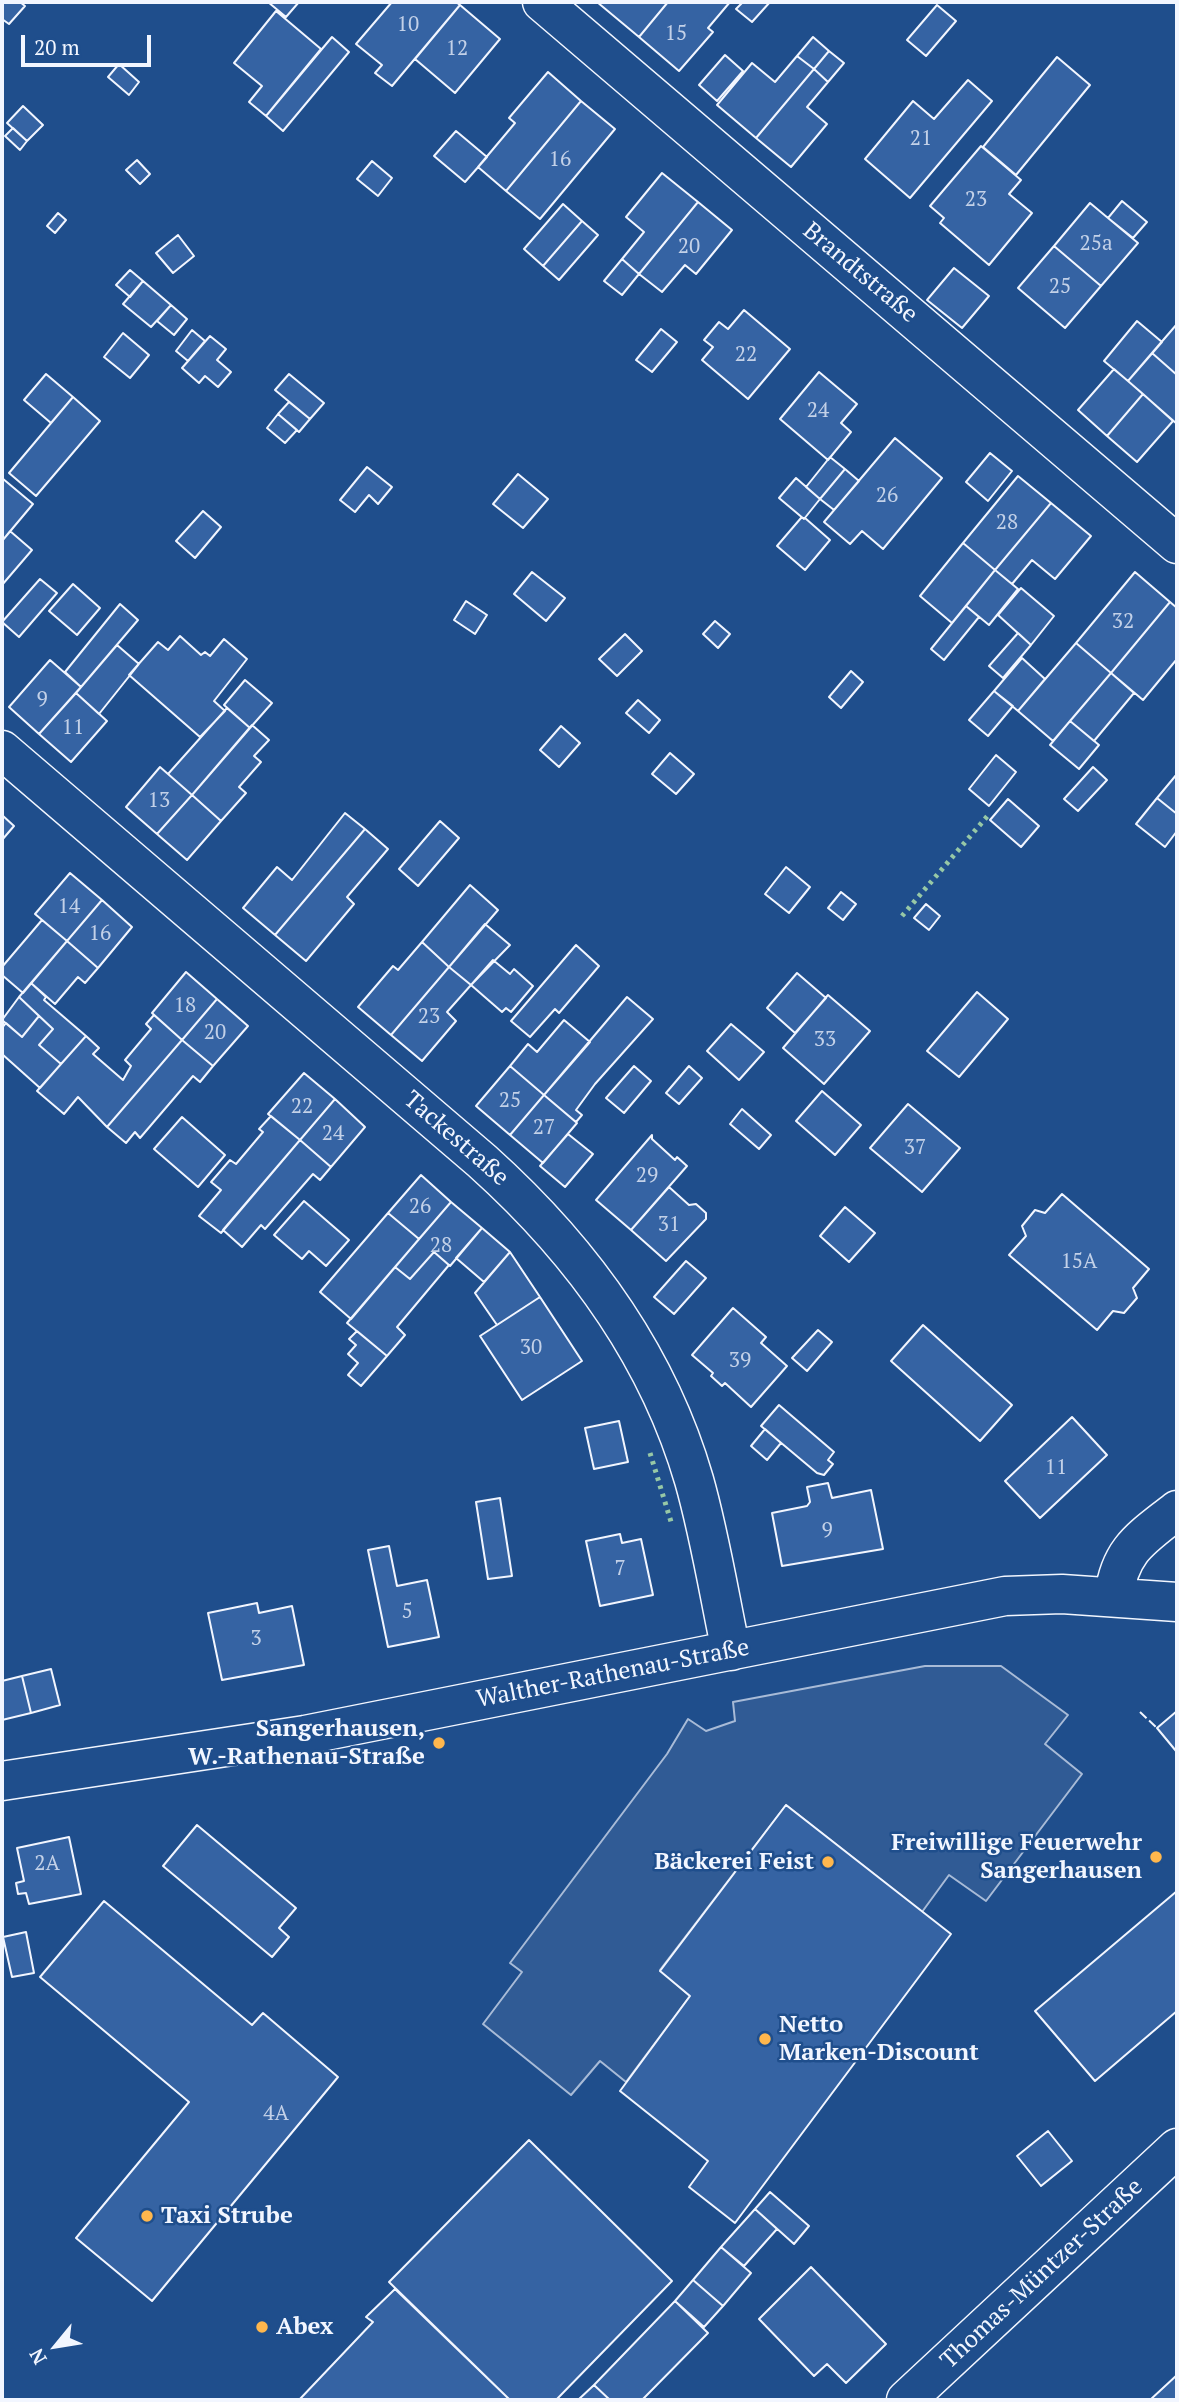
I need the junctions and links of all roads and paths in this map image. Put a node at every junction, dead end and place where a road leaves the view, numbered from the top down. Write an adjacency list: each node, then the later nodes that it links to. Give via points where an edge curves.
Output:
1 (542, 2): 2 (street, Brandtstraße)
2 (1177, 544)
3 (2, 750): 7 (street, Tackestraße, via 482,1161 552,1228 588,1271 640,1353 679,1437 704,1523)
4 (1177, 1510): 5 (street, via 1130,1549 1117,1571)
5 (1114, 1596): 6 (street, Walther-Rathenau-Straße); 7 (street, Walther-Rathenau-Straße, via 1005,1596)
6 (1177, 1602)
7 (731, 1651): 8 (street, Walther-Rathenau-Straße, via 305,1735)
8 (2, 1781)
9 (1177, 2148): 10 (street, Thomas-Müntzer-Straße)
10 (906, 2400)

